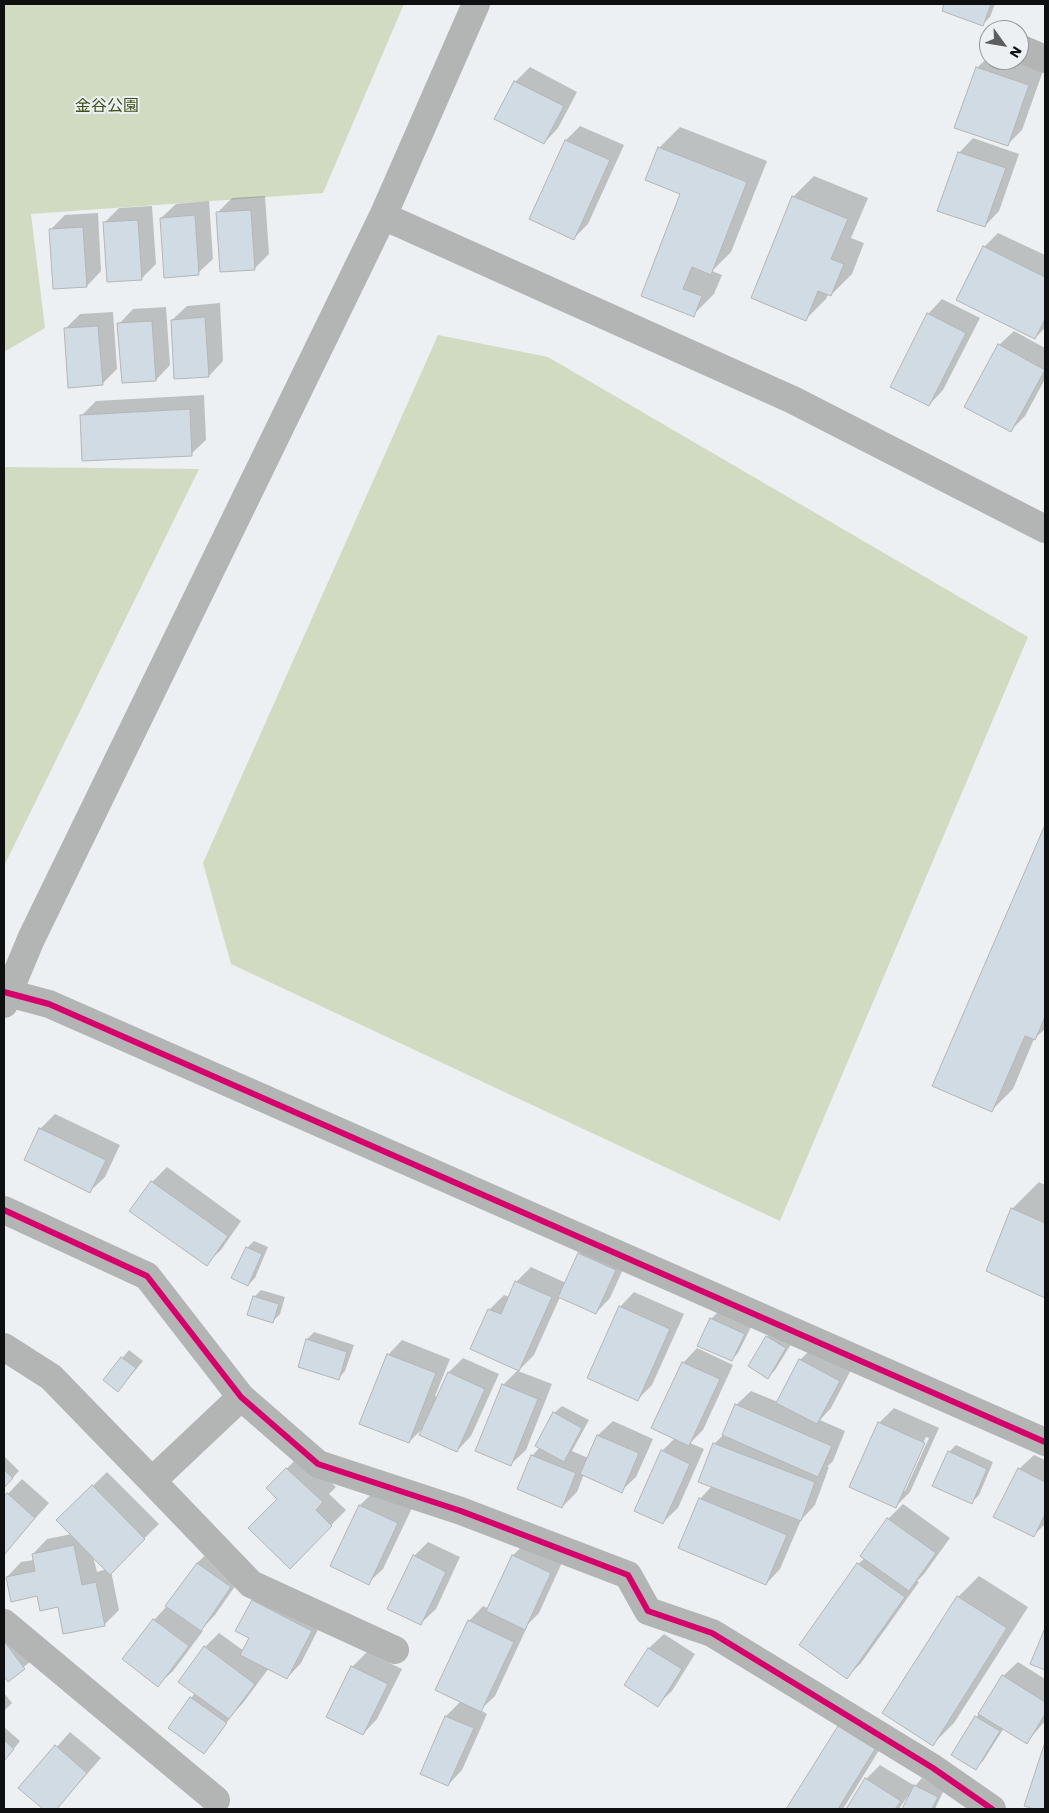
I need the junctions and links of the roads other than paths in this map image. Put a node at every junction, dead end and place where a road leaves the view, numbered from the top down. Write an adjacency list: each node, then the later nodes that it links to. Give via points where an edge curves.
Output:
1 (476, 4): 4 (street)
2 (1029, 52): 3 (street)
3 (1045, 59)
4 (383, 216): 5 (street, via 793,400); 6 (street)
5 (1045, 529)
6 (5, 996): 10 (street, via 49,1004)
7 (4, 1210): 9 (street, via 147,1276)
8 (4, 1347): 11 (street, via 51,1377)
9 (241, 1397): 11 (street); 15 (street, via 318,1464 461,1511 628,1575 648,1611 712,1633 933,1768)
10 (1045, 1442)
11 (152, 1481): 13 (street, via 250,1584)
12 (4, 1623): 14 (street)
13 (395, 1650)
14 (216, 1800)
15 (992, 1809)

